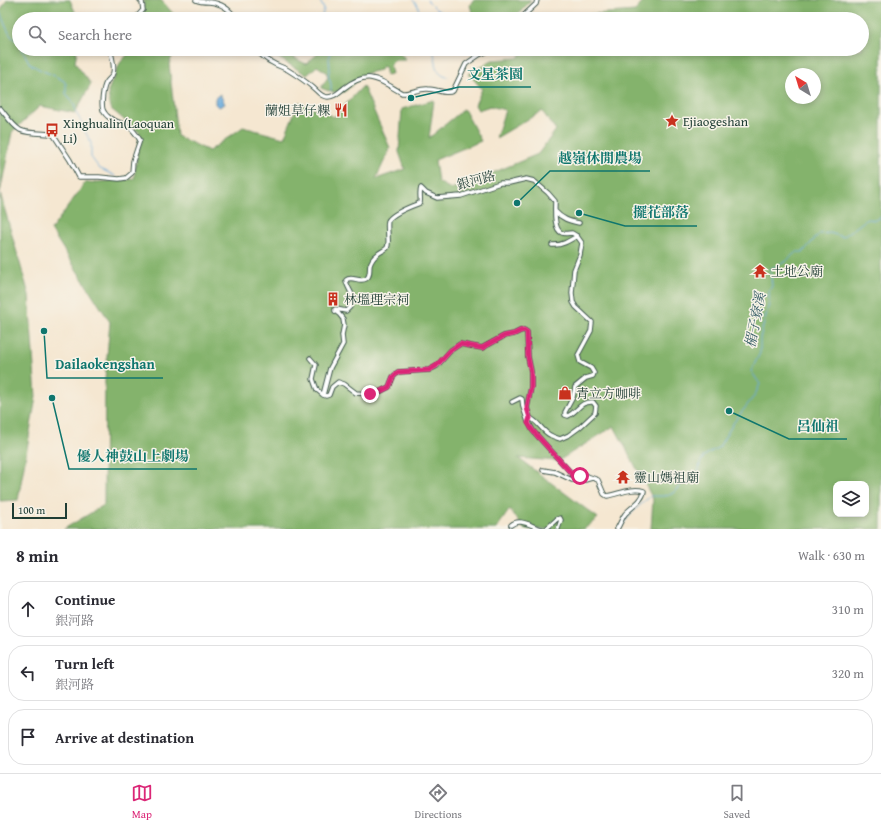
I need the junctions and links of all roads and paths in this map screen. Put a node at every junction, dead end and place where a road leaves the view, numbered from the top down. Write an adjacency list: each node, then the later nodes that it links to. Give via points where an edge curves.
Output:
1 (140, 0): 4 (street)
2 (196, 0): 5 (street, via 220,4)
3 (537, 0): 6 (street)
4 (141, 12)
5 (231, 12)
6 (527, 12)
7 (111, 56): 10 (street, via 113,76 105,83 103,110 116,122 128,126 140,140 132,173 126,178 79,177 53,134 21,130)
8 (264, 56): 9 (street, via 287,69 322,96 328,97 334,96 361,78 379,80 402,93 426,88 450,92 466,64)
9 (478, 56)
10 (0, 108)
11 (555, 211): 12 (street, via 560,217); 13 (street, 銀河路, via 556,224 560,232); 16 (street, 銀河路, via 555,201 548,193 534,181 526,179 500,183 462,196 437,198 421,188 420,203 391,216 388,222 389,243 370,265 370,276 362,280 346,280 353,297 346,311 336,308 335,310 343,319 343,344 330,368)
12 (579, 223)
13 (577, 236): 14 (street, via 557,246); 18 (street, via 582,243 574,270 573,302 592,322 591,331 578,355 580,362 591,368 594,373 575,387 565,414 572,414 588,402 593,402 596,406 595,413 569,435 560,439 550,435)
14 (552, 245)
15 (310, 358): 16 (street, via 316,365 313,379 317,390)
16 (324, 396): 18 (street, via 329,395 332,387 338,382 356,393 377,393 389,387 398,372 429,370 460,344 482,348 504,336 524,330 527,332 531,372 527,408)
17 (512, 402): 19 (street, via 522,399)
18 (530, 418): 19 (street)
19 (528, 423): 21 (street, via 573,475)
20 (543, 470): 21 (street, via 555,472 572,480)
21 (593, 478): 26 (street, via 598,480 607,496 629,490 644,491 641,499 624,516)
22 (511, 525): 23 (street, via 516,522 525,523)
23 (542, 529)
24 (546, 529): 25 (street, via 560,518)
25 (558, 529)
26 (617, 529)

